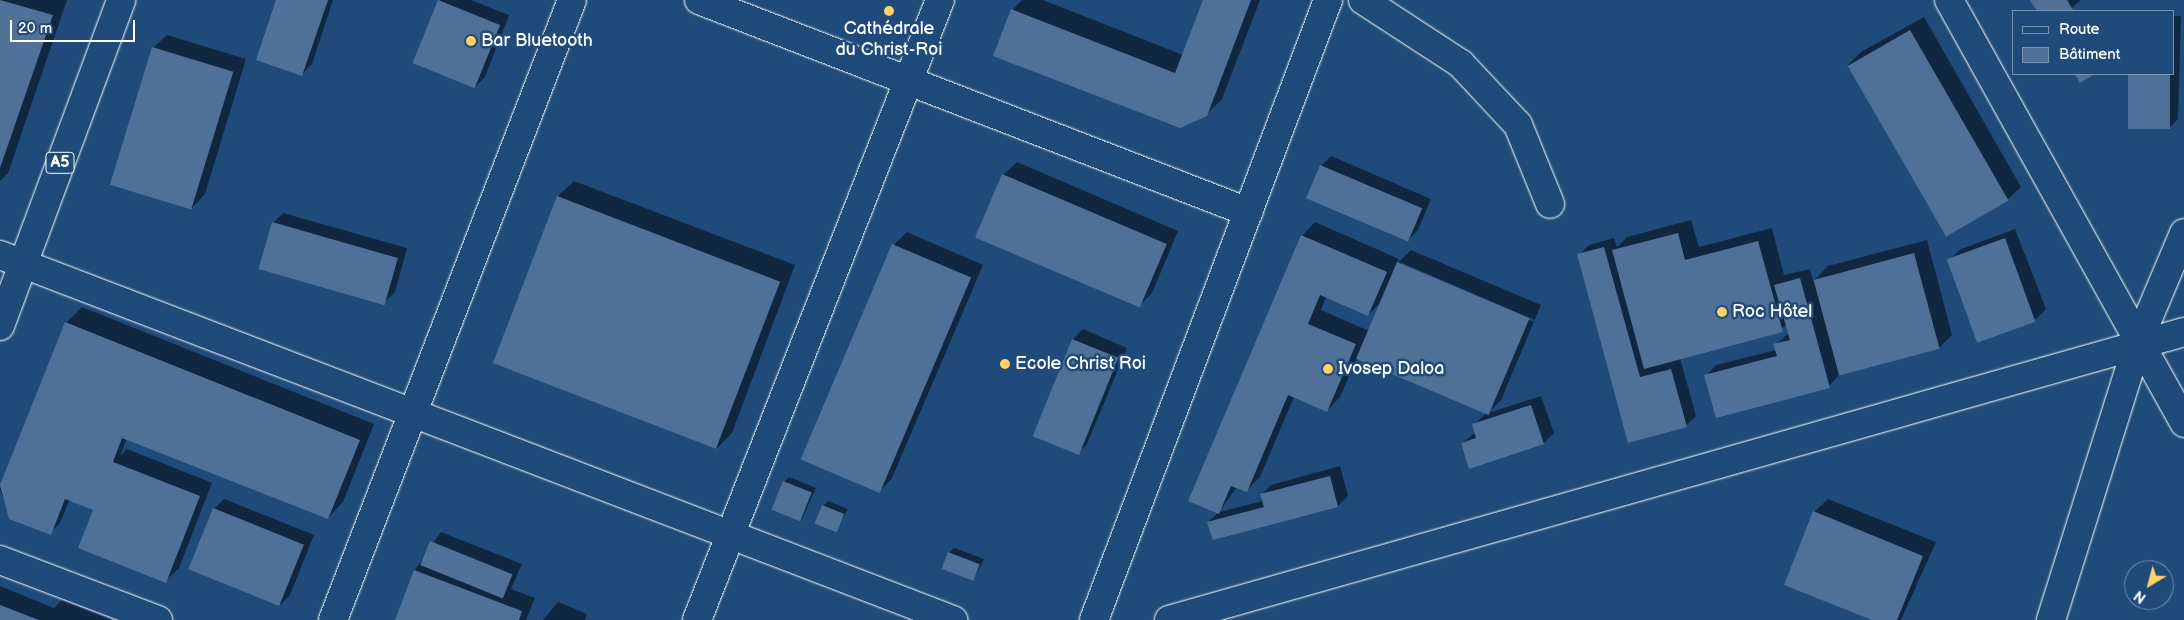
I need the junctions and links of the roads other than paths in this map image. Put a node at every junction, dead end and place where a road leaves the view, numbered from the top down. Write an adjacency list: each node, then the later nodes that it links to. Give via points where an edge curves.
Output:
1 (121, 0): 12 (street, A5)
2 (572, 0): 16 (street)
3 (699, 0): 8 (street)
4 (940, 0): 8 (street)
5 (1328, 0): 10 (street)
6 (1363, 0): 9 (street, via 1461,64 1518,125)
7 (1950, 0): 15 (street)
8 (909, 82): 10 (street); 18 (street)
9 (1550, 204)
10 (1248, 212): 24 (street)
11 (2184, 233): 15 (street)
12 (11, 259): 13 (street, A5); 16 (street)
13 (0, 326)
14 (2184, 332): 15 (street)
15 (2138, 342): 17 (street); 25 (street); 26 (street)
16 (415, 416): 18 (street); 21 (street)
17 (2184, 423)
18 (729, 536): 22 (street); 23 (street)
19 (0, 560): 20 (street)
20 (158, 620)
21 (333, 620)
22 (697, 620)
23 (953, 620)
24 (1095, 620)
25 (1169, 620)
26 (2051, 620)

